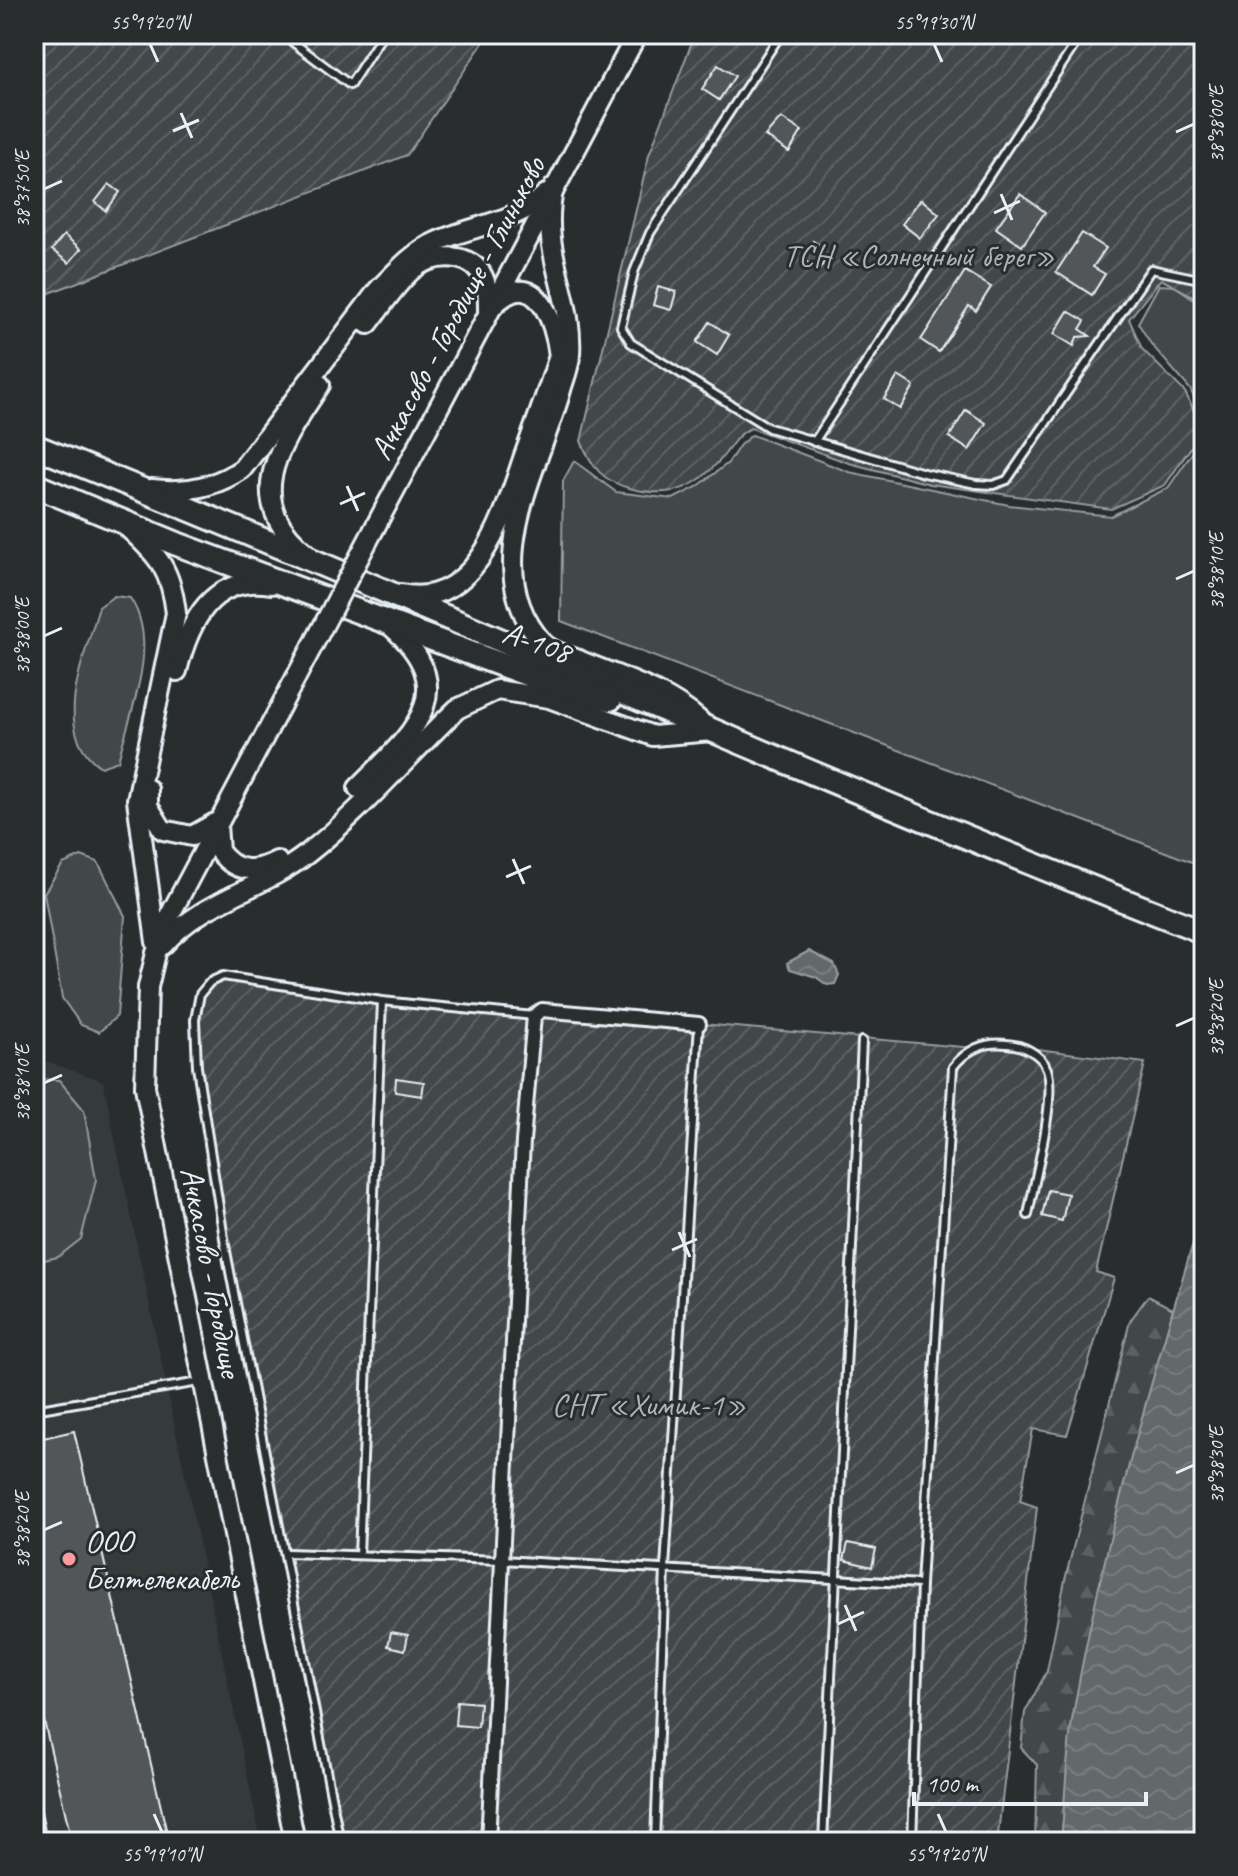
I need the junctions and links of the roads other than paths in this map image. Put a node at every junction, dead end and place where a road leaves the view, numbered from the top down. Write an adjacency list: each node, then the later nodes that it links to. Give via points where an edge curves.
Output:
1 (282, 34): 2 (lane, via 350,85)
2 (383, 34)
3 (637, 34): 6 (street, Ачкасово - Городище - Глиньково)
4 (781, 34): 9 (lane, via 650,233 621,327 631,343 769,428)
5 (1082, 34): 9 (lane)
6 (554, 187): 8 (street, Ачкасово - Городище - Глиньково); 12 (street, via 533,207 436,242 399,268 242,469 224,481 182,491); 19 (street, via 548,234 570,356 517,521 511,573 524,614 545,646 679,702)
7 (1204, 280): 9 (lane, via 1151,269 1007,480 976,484)
8 (488, 310): 14 (street, via 488,292 470,263 431,260 400,283 328,373 281,444 271,490 279,525); 16 (street, via 505,293 521,290 535,295 556,328 559,356 503,518 458,582 435,595); 20 (street, Ачкасово - Городище - Глиньково, bridge)
9 (814, 442)
10 (34, 446): 12 (highway, А-108)
11 (34, 485): 13 (highway, А-108)
12 (136, 487): 14 (highway, А-108)
13 (122, 522): 15 (highway, А-108); 22 (street, via 166,569 176,613 137,800)
14 (317, 561): 16 (highway, А-108)
15 (299, 588): 17 (highway, А-108); 20 (street, via 256,581 234,584 211,597 182,650 146,796 148,806 163,830 181,836 202,833)
16 (383, 590): 18 (highway, А-108)
17 (385, 620): 18 (highway, А-108 / А-108, via 548,682); 20 (street, via 406,640 423,672 427,696 423,717 412,733 299,848 262,868 242,870 224,858 215,842)
18 (671, 715): 19 (highway, А-108)
19 (712, 731): 21 (highway, А-108); 22 (street, via 653,736 549,698 497,690 479,696 457,709 307,854 188,919)
20 (217, 822): 22 (street, Ачкасово - Городище)
21 (1204, 932)
22 (156, 953): 28 (street, Ачкасово - Городище, via 148,987 145,1087)
23 (382, 1001): 24 (lane); 30 (lane, via 223,976 200,994 195,1020 197,1067 226,1251); 31 (lane)
24 (534, 1016): 25 (street, via 542,1010); 32 (street)
25 (699, 1024): 33 (lane)
26 (862, 1041): 34 (lane)
27 (1028, 1215): 35 (lane, via 1050,1091 1046,1067 1026,1048 992,1043 962,1055 953,1067)
28 (203, 1381): 29 (lane); 38 (street, Ачкасово - Городище)
29 (34, 1410)
30 (287, 1553): 31 (lane); 39 (lane)
31 (359, 1555): 32 (lane)
32 (502, 1560): 33 (lane); 40 (street)
33 (665, 1568): 34 (lane); 41 (lane)
34 (836, 1579): 35 (lane); 42 (lane)
35 (921, 1584): 43 (lane)
36 (34, 1801): 37 (lane)
37 (42, 1842)
38 (295, 1842)
39 (340, 1842)
40 (488, 1842)
41 (655, 1842)
42 (823, 1842)
43 (912, 1842)

